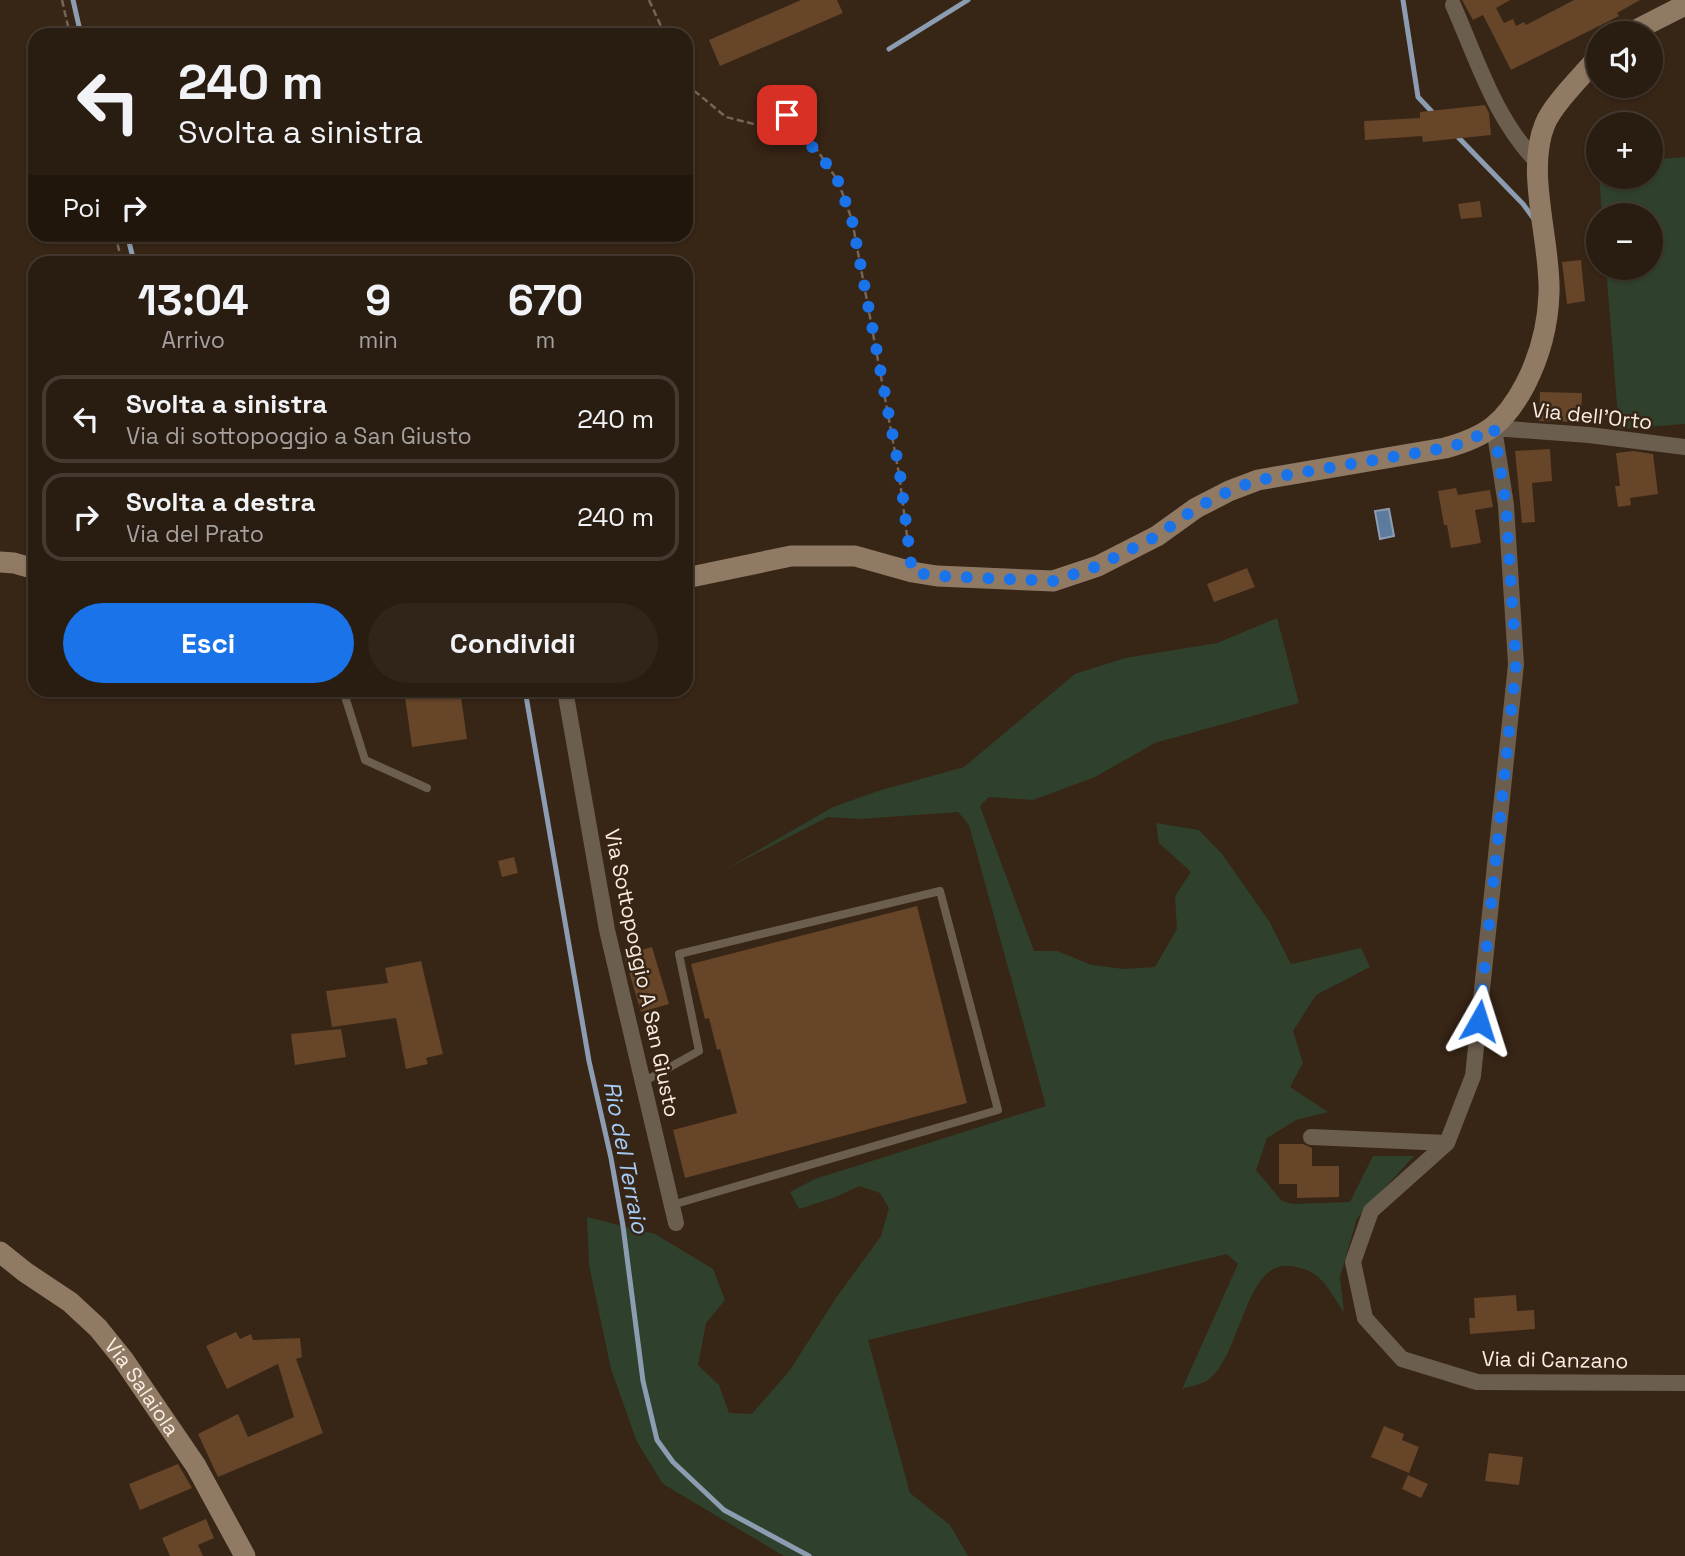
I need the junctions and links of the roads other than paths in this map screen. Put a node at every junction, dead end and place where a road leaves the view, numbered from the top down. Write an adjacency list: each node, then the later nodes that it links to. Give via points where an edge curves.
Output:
1 (1453, 5): 5 (street, via 1504,122)
2 (1685, 5): 3 (street)
3 (1654, 21)
4 (1586, 72): 5 (street, via 1545,124)
5 (1538, 163): 6 (street, via 1549,292 1543,342 1521,391)
6 (1494, 428): 7 (street, Via dell'Orto); 10 (street, via 1445,448 1258,480 1196,508 1157,536 1098,566 1053,581 937,576 855,556 791,556); 16 (street, Via di Canzano, via 1506,505 1516,664 1473,1076)
7 (1685, 447)
8 (0, 562): 9 (street)
9 (28, 568)
10 (693, 577)
11 (345, 697): 13 (lane, via 365,760)
12 (566, 697): 14 (street, Via Sottopoggio A San Giusto, via 607,930)
13 (426, 788)
14 (642, 1082): 17 (street, Via Sottopoggio A San Giusto); 17 (lane, via 699,1051 679,954 940,891 998,1110)
15 (1311, 1138): 16 (street)
16 (1447, 1143): 20 (street, Via di Canzano, via 1371,1211 1353,1262 1365,1318 1402,1359 1477,1382)
17 (671, 1205): 18 (street, Via Sottopoggio A San Giusto)
18 (676, 1223)
19 (0, 1252): 21 (street, Via Salaiola, via 70,1302 123,1359 197,1466)
20 (1685, 1383)
21 (245, 1556)

